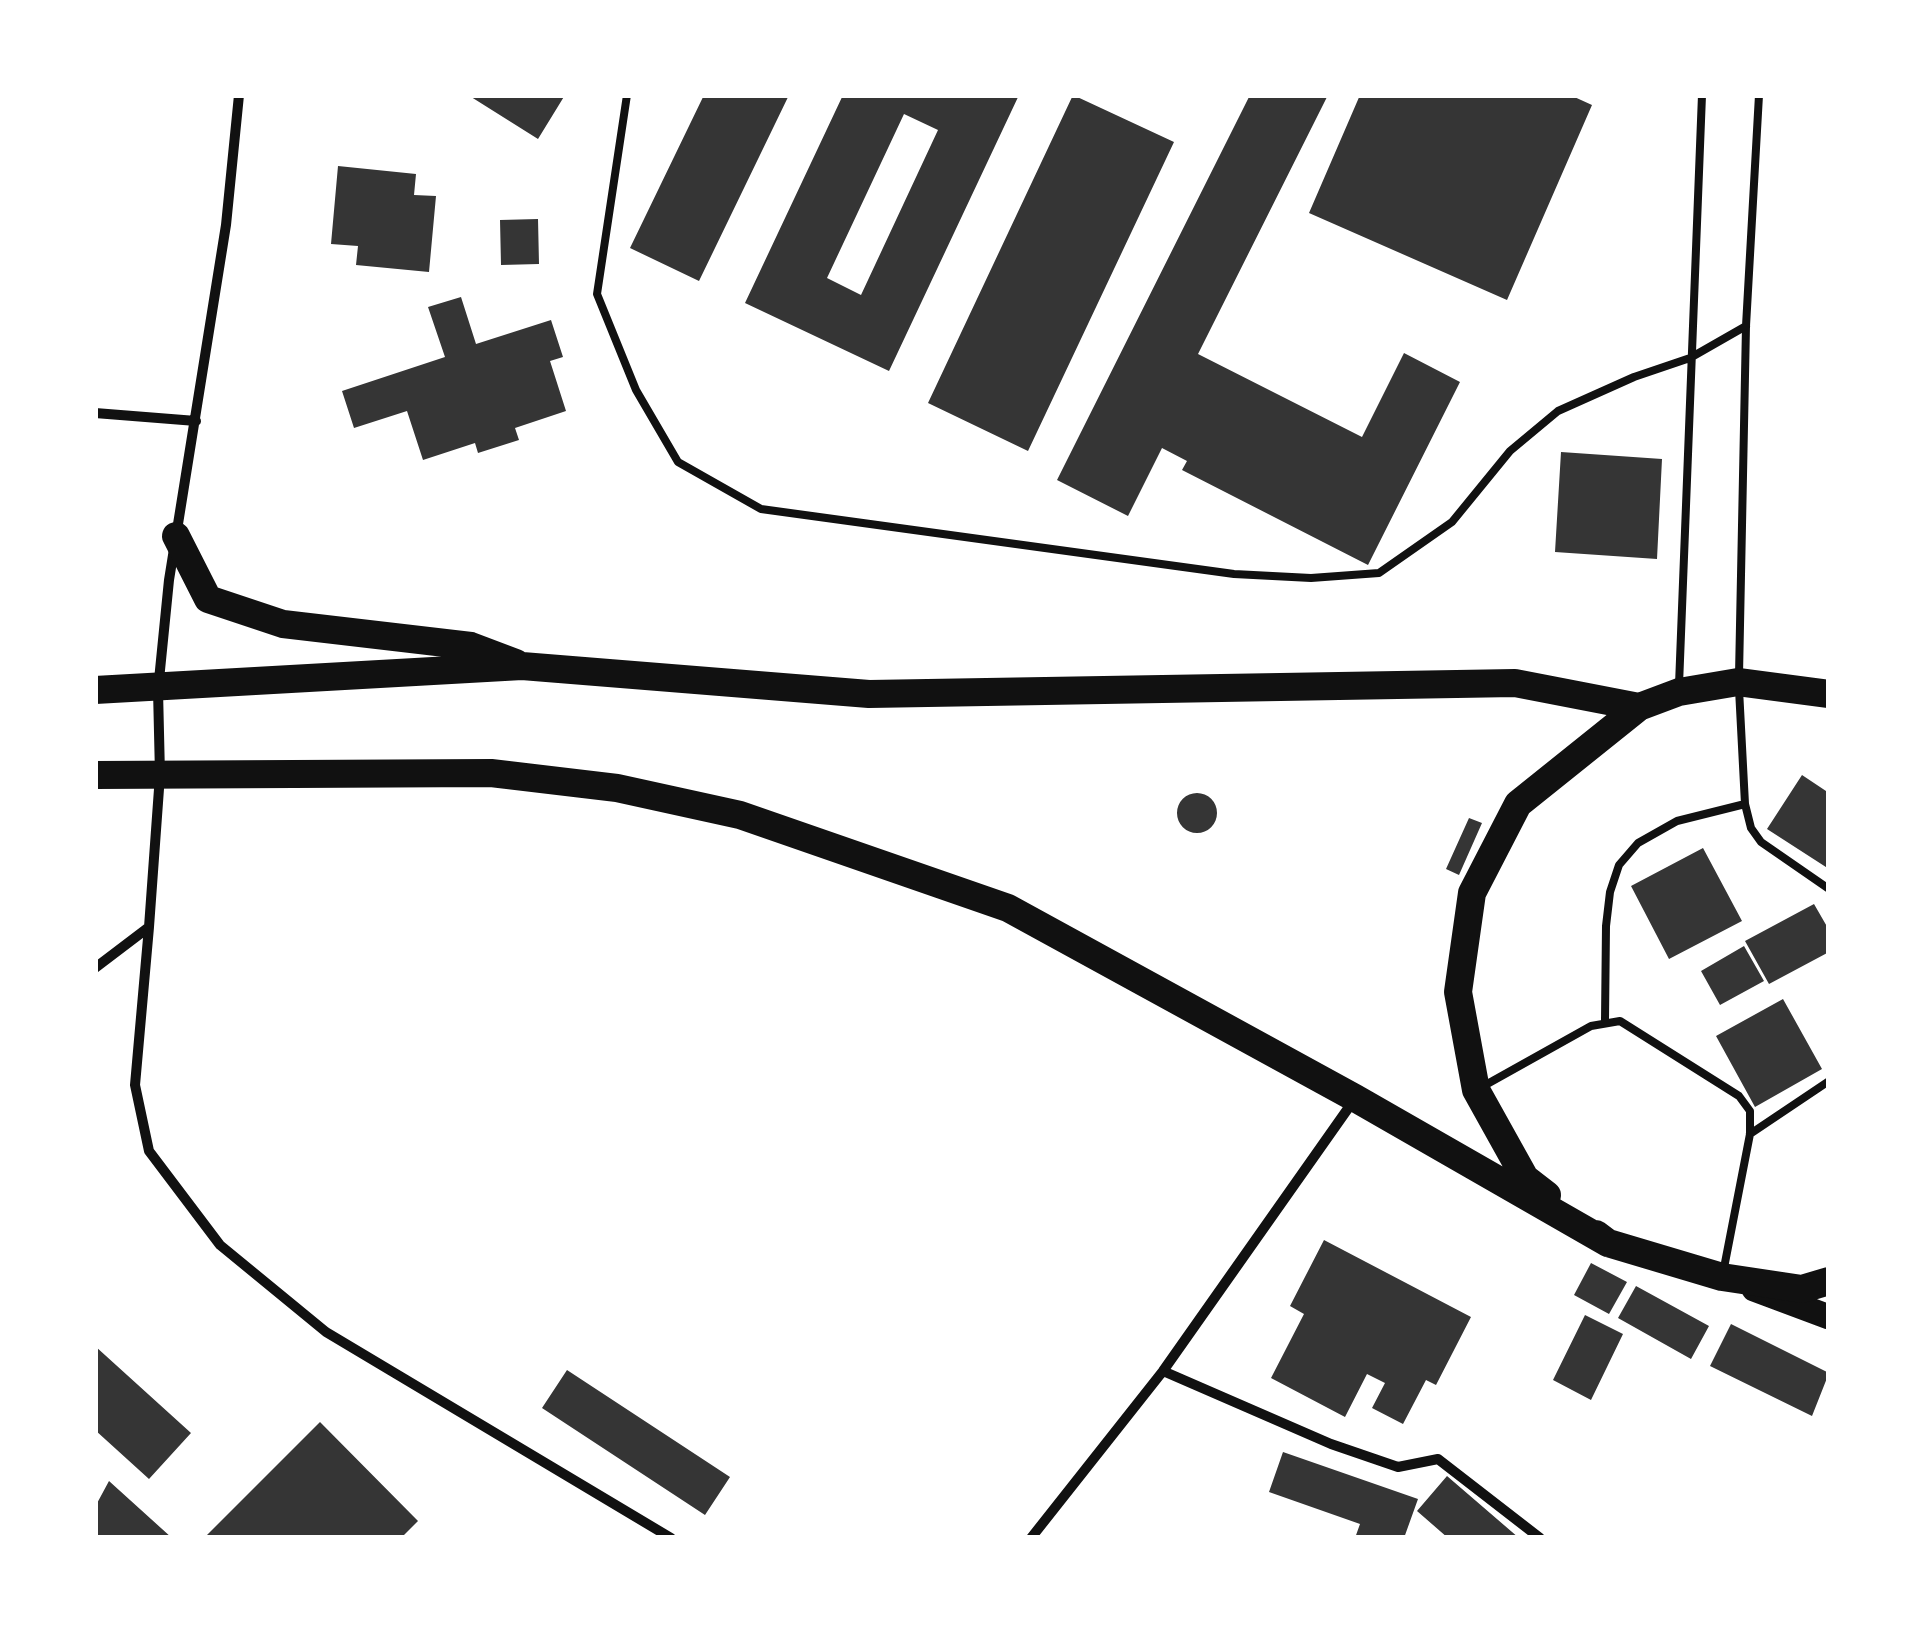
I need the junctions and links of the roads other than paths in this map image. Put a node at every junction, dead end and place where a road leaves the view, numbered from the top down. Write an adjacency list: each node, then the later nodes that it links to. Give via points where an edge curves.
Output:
1 (239, 95): 8 (street)
2 (627, 95): 6 (lane, via 596,294 636,390 678,462 761,508 1234,574 1380,574 1452,522 1510,451 1558,412)
3 (1702, 95): 6 (lane)
4 (1759, 95): 5 (lane)
5 (1746, 326): 6 (lane); 11 (lane)
6 (1690, 358): 14 (lane)
7 (95, 413): 8 (street)
8 (196, 421): 9 (street)
9 (176, 536): 10 (highway, via 208,599 283,624 471,646); 13 (street)
10 (522, 666): 13 (highway); 16 (highway, via 869,694 1515,683)
11 (1738, 682): 14 (highway); 15 (highway); 19 (lane)
12 (95, 690): 13 (highway)
13 (158, 690): 18 (street)
14 (1679, 692): 16 (highway)
15 (1829, 694)
16 (1639, 707): 25 (highway, via 1518,804 1472,893 1458,992)
17 (95, 775): 18 (highway)
18 (160, 775): 21 (street); 26 (highway, via 490,773 617,788 740,815 1008,908)
19 (1745, 804): 20 (lane, via 1761,842); 23 (lane, via 1678,821 1638,843 1620,865 1606,926)
20 (1829, 888)
21 (150, 928): 22 (street); 33 (street, via 135,1085 149,1151 220,1244 326,1332)
22 (95, 968)
23 (1604, 1020): 25 (lane); 27 (lane, via 1620,1021 1739,1096 1750,1112)
24 (1829, 1081): 27 (lane)
25 (1476, 1090): 28 (highway, via 1525,1178)
26 (1355, 1098): 28 (highway); 32 (street)
27 (1750, 1134): 29 (lane)
28 (1608, 1243): 29 (highway)
29 (1722, 1277): 30 (highway, via 1802,1289); 31 (main road)
30 (1829, 1281)
31 (1829, 1317)
32 (1162, 1370): 34 (street); 35 (street, via 1398,1467 1438,1459)
33 (671, 1538)
34 (1032, 1538)
35 (1540, 1538)

